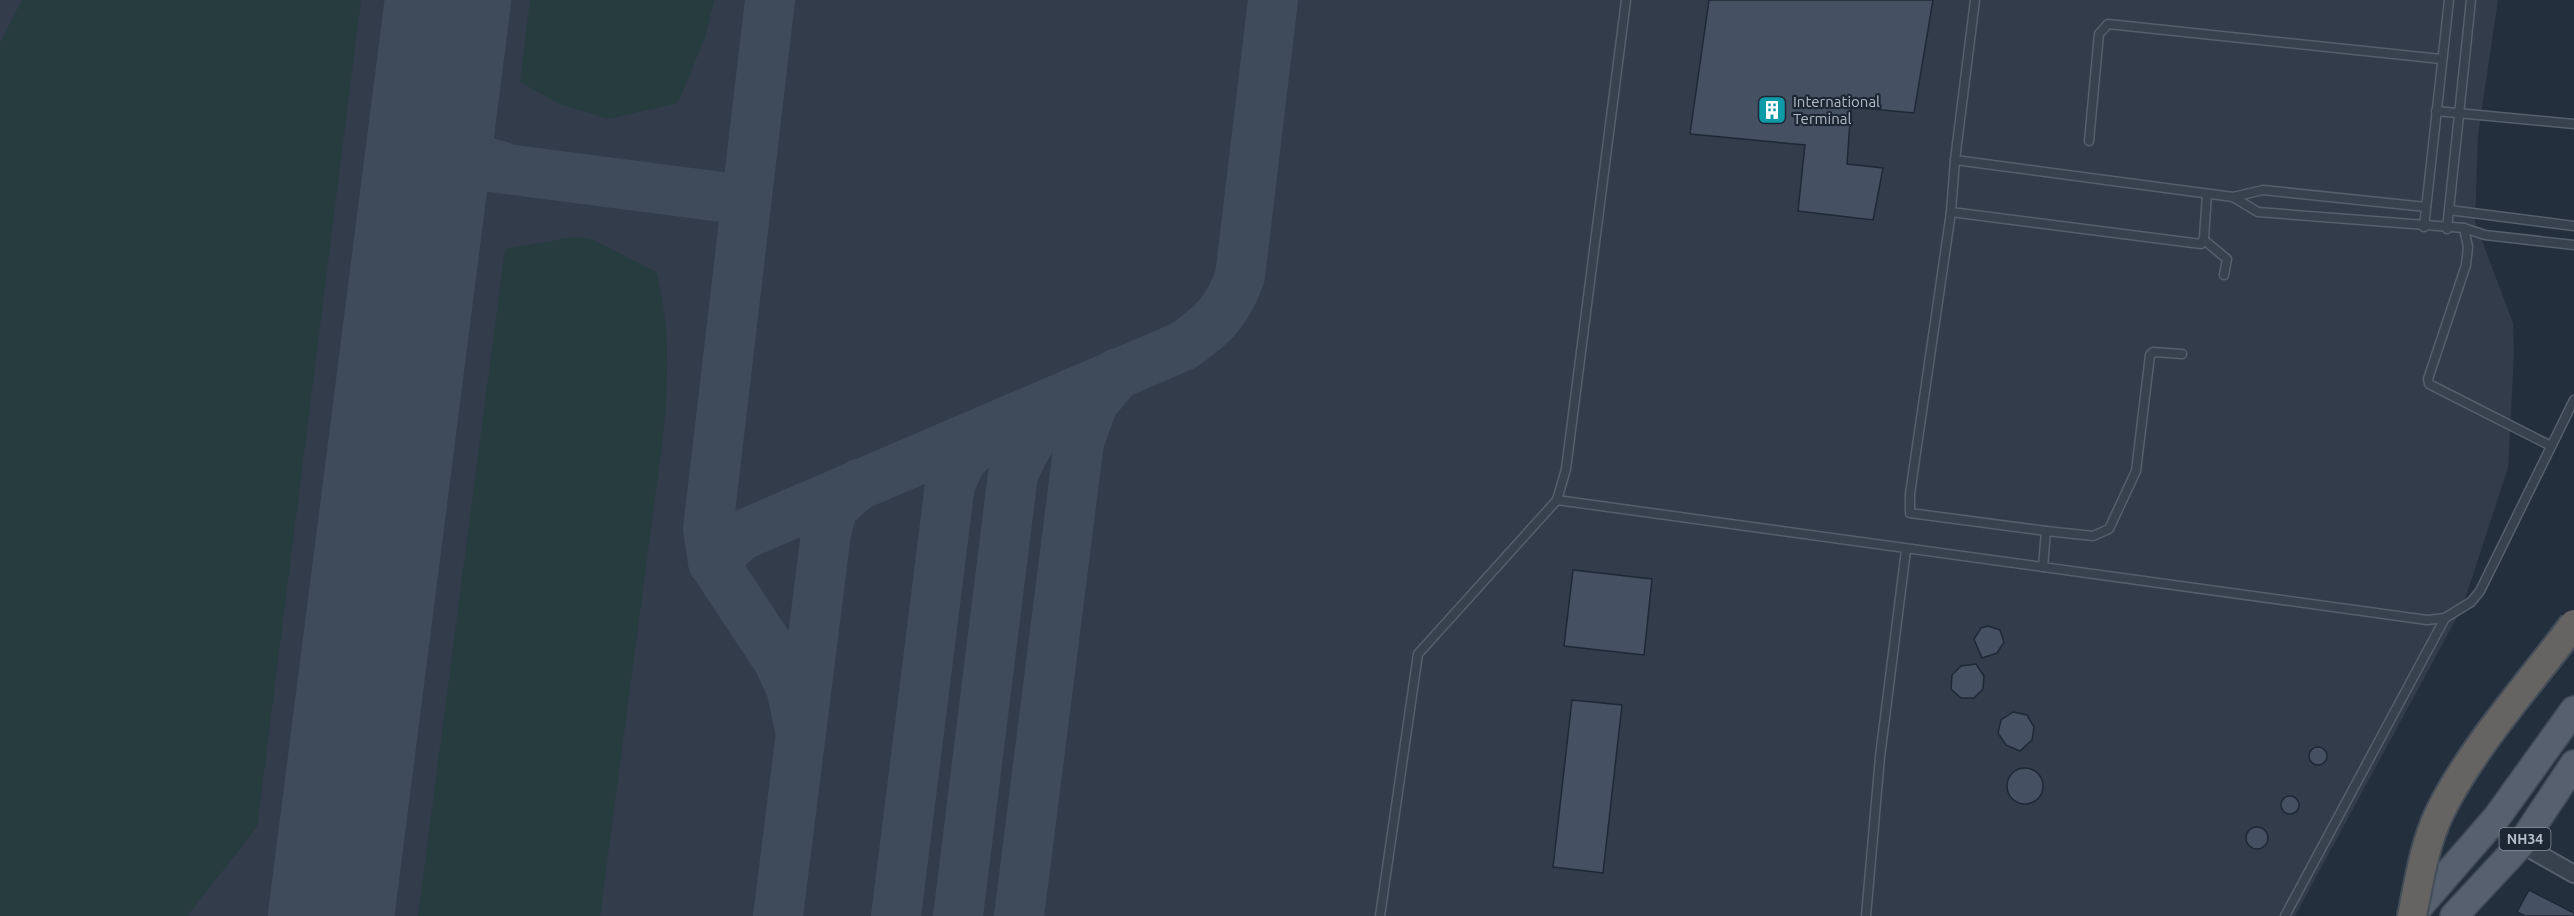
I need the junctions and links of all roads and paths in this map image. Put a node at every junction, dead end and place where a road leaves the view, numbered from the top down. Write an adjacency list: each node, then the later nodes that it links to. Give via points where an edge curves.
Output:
1 (1626, 0): 26 (lane, via 1566,469)
2 (1975, 0): 10 (lane)
3 (2449, 0): 5 (lane)
4 (2471, 0): 7 (lane)
5 (2441, 59): 6 (lane); 9 (lane, via 2108,24 2099,34)
6 (2436, 111): 7 (lane); 13 (lane)
7 (2458, 114): 8 (lane); 14 (lane)
8 (2574, 124)
9 (2089, 141)
10 (1955, 160): 11 (lane); 15 (lane)
11 (2207, 194): 12 (lane); 20 (lane)
12 (2233, 197): 13 (lane, via 2263,190); 17 (lane, via 2258,212)
13 (2426, 207): 17 (lane)
14 (2449, 210): 16 (lane); 19 (lane)
15 (1951, 212): 20 (lane, via 2201,244); 27 (lane, via 1910,513)
16 (2574, 226)
17 (2424, 227): 19 (lane)
18 (2464, 228): 19 (lane); 21 (lane, via 2485,235); 25 (lane, via 2466,266 2429,384)
19 (2447, 229)
20 (2204, 240): 22 (lane, via 2227,259)
21 (2574, 246)
22 (2223, 275)
23 (2182, 354): 27 (lane, via 2150,355 2136,471 2109,529 2093,536)
24 (2574, 400): 25 (lane)
25 (2551, 446): 30 (lane, via 2480,591)
26 (1557, 500): 28 (lane); 36 (lane, via 1418,654)
27 (2046, 531): 29 (lane)
28 (1906, 550): 29 (lane); 37 (lane, via 1880,757)
29 (2043, 567): 30 (lane, via 2427,620)
30 (2445, 618): 38 (lane)
31 (2574, 624): 39 (highway, bridge, via 2451,792 2426,849)
32 (2574, 710): 39 (main road, via 2497,817)
33 (2574, 764): 34 (main road, NH34)
34 (2521, 843): 35 (street); 40 (main road, NH34)
35 (2574, 874)
36 (1380, 916)
37 (1866, 916)
38 (2285, 916)
39 (2412, 916)
40 (2454, 916)

